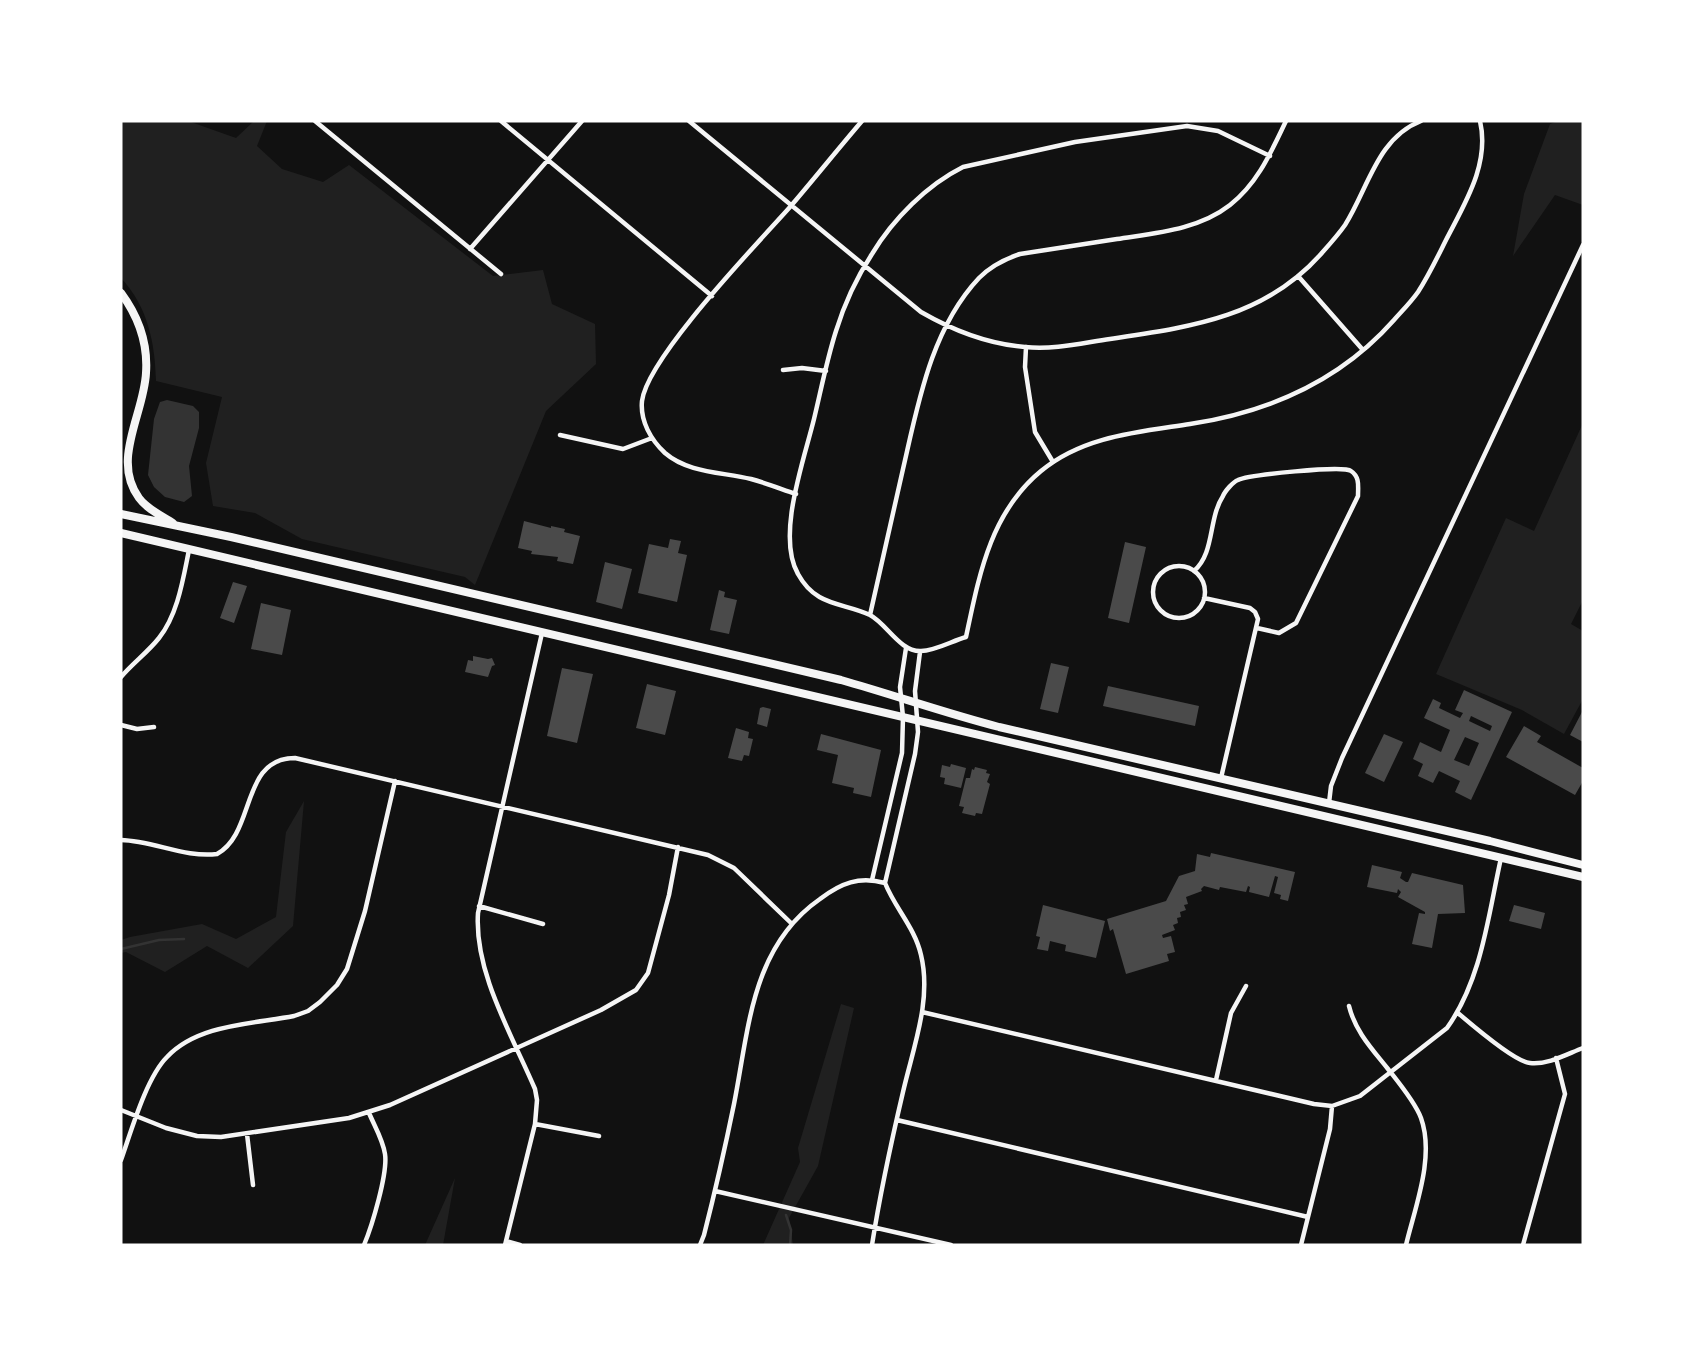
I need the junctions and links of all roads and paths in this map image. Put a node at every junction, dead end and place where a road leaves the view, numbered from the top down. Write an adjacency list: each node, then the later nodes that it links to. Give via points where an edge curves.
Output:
1 (316, 121): 13 (street)
2 (501, 121): 10 (street)
3 (582, 121): 10 (street)
4 (689, 121): 11 (street)
5 (862, 121): 11 (street)
6 (1286, 121): 9 (street)
7 (1421, 121): 16 (street, via 1389,143 1346,224)
8 (1480, 121): 21 (street, via 1483,143 1478,173 1440,252 1416,294)
9 (1269, 156): 14 (street, via 1218,131 1187,126 1075,142 963,167 927,191 899,218); 19 (street, via 1243,193 1206,220 1005,259 979,278)
10 (548, 160): 13 (street); 18 (street)
11 (792, 204): 14 (street); 18 (street)
12 (1583, 246): 48 (street, via 1342,758)
13 (470, 249): 15 (street)
14 (865, 266): 19 (street); 23 (street, via 844,310)
15 (501, 274)
16 (1298, 276): 20 (street, via 1270,297 1219,319 1078,344); 21 (street)
17 (121, 293): 29 (highway, via 140,328 146,365 128,452 130,480 142,502)
18 (712, 296): 25 (street, via 646,386 643,415)
19 (947, 327): 20 (street, via 995,343); 34 (street, via 920,397)
20 (1026, 347): 26 (street, via 1035,432)
21 (1363, 351): 26 (street, via 1316,383 1262,408 1093,442)
22 (783, 370): 23 (street)
23 (826, 371): 27 (street)
24 (559, 435): 25 (street, via 623,449)
25 (652, 438): 27 (street, via 682,464)
26 (1053, 462): 38 (street, via 1016,496 995,529 966,637)
27 (796, 494): 34 (street, via 790,541 797,573 818,596)
28 (121, 514): 29 (highway)
29 (182, 528): 40 (highway)
30 (121, 533): 31 (highway)
31 (189, 549): 36 (highway); 39 (street, via 169,623)
32 (1194, 571): 33 (street, via 1203,583); 33 (street, via 1181,566 1164,570 1153,584 1154,601 1166,615 1182,618 1196,611); 35 (street, via 1203,563 1223,495 1238,480 1327,468 1352,471 1358,480 1358,496 1296,623 1276,633)
33 (1205, 597): 35 (street, via 1252,609 1258,618)
34 (870, 615): 37 (street)
35 (1257, 628): 46 (street)
36 (542, 632): 42 (highway); 49 (street)
37 (906, 648): 38 (street); 40 (street)
38 (920, 652): 41 (street)
39 (121, 677)
40 (901, 697): 41 (highway); 42 (street)
41 (916, 705): 43 (street); 46 (highway)
42 (903, 717): 43 (highway); 57 (street, via 902,753)
43 (917, 721): 50 (highway); 58 (street, via 915,754)
44 (121, 724): 45 (street, via 137,729)
45 (154, 727)
46 (1222, 778): 48 (highway)
47 (395, 780): 49 (street); 51 (street, via 282,758 258,780 224,851 188,853); 74 (street, via 358,937 337,985 308,1012 189,1040 156,1072)
48 (1329, 803): 52 (highway)
49 (502, 806): 53 (street); 59 (street)
50 (1348, 821): 52 (highway, via 1360,816 1452,838); 54 (highway)
51 (121, 840)
52 (1490, 841): 55 (highway)
53 (678, 847): 60 (street, via 734,868); 67 (street, via 669,895 642,983 601,1010)
54 (1501, 857): 56 (highway); 65 (street, via 1476,970)
55 (1583, 865)
56 (1583, 877)
57 (875, 881): 58 (street); 60 (street, via 856,880 837,888)
58 (885, 883): 64 (street, via 921,951 925,972)
59 (480, 906): 61 (street); 67 (street, via 481,959)
60 (792, 923): 81 (street, via 774,946 750,1012)
61 (543, 925)
62 (1246, 986): 70 (street, via 1231,1013)
63 (1349, 1006): 69 (street, via 1360,1032)
64 (922, 1012): 70 (street); 75 (street)
65 (1458, 1013): 68 (street, via 1528,1064); 69 (street, via 1447,1028)
66 (1583, 1048): 68 (street)
67 (517, 1049): 73 (street); 76 (street, via 535,1089)
68 (1556, 1058): 92 (street, via 1565,1094)
69 (1392, 1073): 71 (street, via 1360,1096); 91 (street, via 1420,1116 1424,1131 1423,1173)
70 (1216, 1080): 71 (street)
71 (1332, 1106): 82 (street, via 1331,1129)
72 (121, 1110): 74 (street)
73 (369, 1113): 77 (street); 85 (street, via 386,1157)
74 (137, 1116): 77 (street, via 197,1136); 79 (street)
75 (897, 1120): 82 (street); 83 (street)
76 (535, 1124): 78 (street); 84 (street)
77 (247, 1134): 80 (street)
78 (599, 1136)
79 (121, 1160)
80 (253, 1185)
81 (715, 1192): 83 (street); 87 (street)
82 (1308, 1217): 90 (street)
83 (875, 1228): 88 (street); 89 (street)
84 (505, 1243): 86 (street)
85 (364, 1245)
86 (520, 1245)
87 (700, 1245)
88 (872, 1245)
89 (951, 1245)
90 (1301, 1245)
91 (1406, 1245)
92 (1522, 1245)

